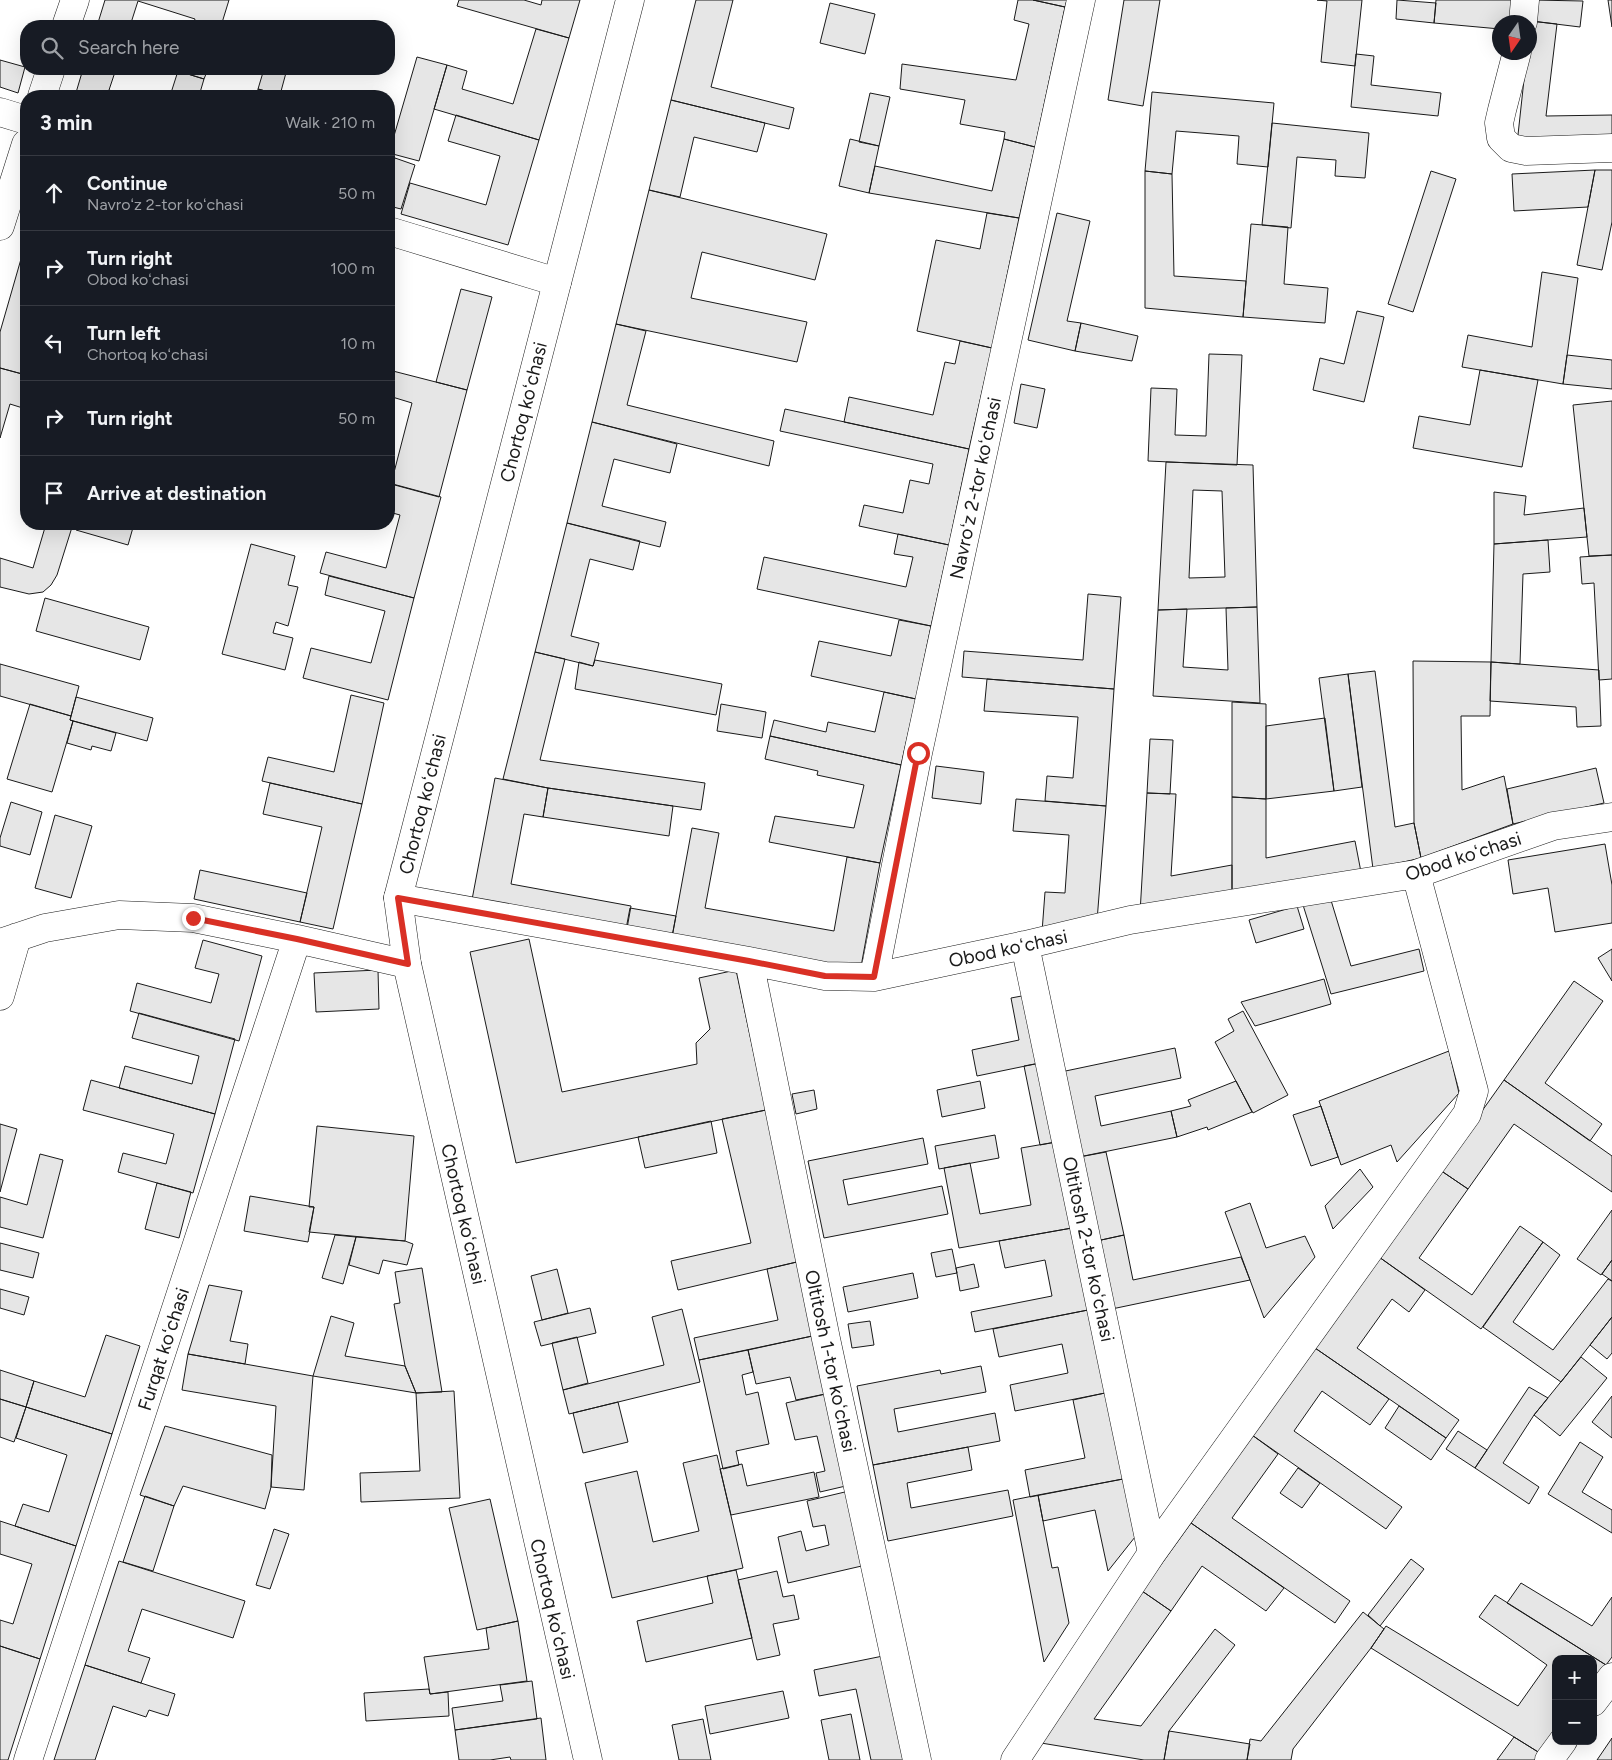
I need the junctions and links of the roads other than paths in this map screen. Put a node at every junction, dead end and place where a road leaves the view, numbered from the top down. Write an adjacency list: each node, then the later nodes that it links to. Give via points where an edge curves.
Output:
1 (74, 0): 6 (street)
2 (630, 0): 16 (street, Chortoq koʻchasi)
3 (1081, 0): 25 (street, Navroʻz 2-tor koʻchasi, via 920,743)
4 (1525, 0): 5 (street)
5 (1524, 15)
6 (68, 20)
7 (1515, 60): 12 (street, via 1499,123 1501,138 1511,148 1526,151)
8 (49, 75): 9 (street)
9 (44, 90)
10 (0, 112): 11 (street)
11 (20, 118)
12 (1612, 148)
13 (20, 163): 14 (street)
14 (0, 226)
15 (395, 233): 16 (street)
16 (557, 282): 19 (street, Chortoq koʻchasi)
17 (1612, 817): 18 (street, Obod koʻchasi, via 1553,826)
18 (1416, 874): 22 (street, Obod koʻchasi, via 1130,920); 27 (street, via 1474,1092 1467,1114)
19 (398, 898): 23 (street, Obod koʻchasi); 24 (street, Chortoq koʻchasi)
20 (297, 939): 21 (street, via 193,918 119,915 45,928); 24 (street); 31 (street, Furqat koʻchasi)
21 (9, 940): 26 (street)
22 (1026, 945): 25 (street, Obod koʻchasi); 27 (street, Oltitosh 2-tor koʻchasi)
23 (749, 961): 25 (street, Obod koʻchasi, via 825,976); 33 (street, Oltitosh 1-tor koʻchasi)
24 (408, 964): 32 (street, Chortoq koʻchasi)
25 (874, 977)
26 (0, 996)
27 (1152, 1553): 34 (street)
28 (1612, 1677): 29 (street)
29 (1595, 1700)
30 (1560, 1745): 35 (street)
31 (28, 1760)
32 (588, 1760)
33 (916, 1760)
34 (1015, 1760)
35 (1549, 1760)

